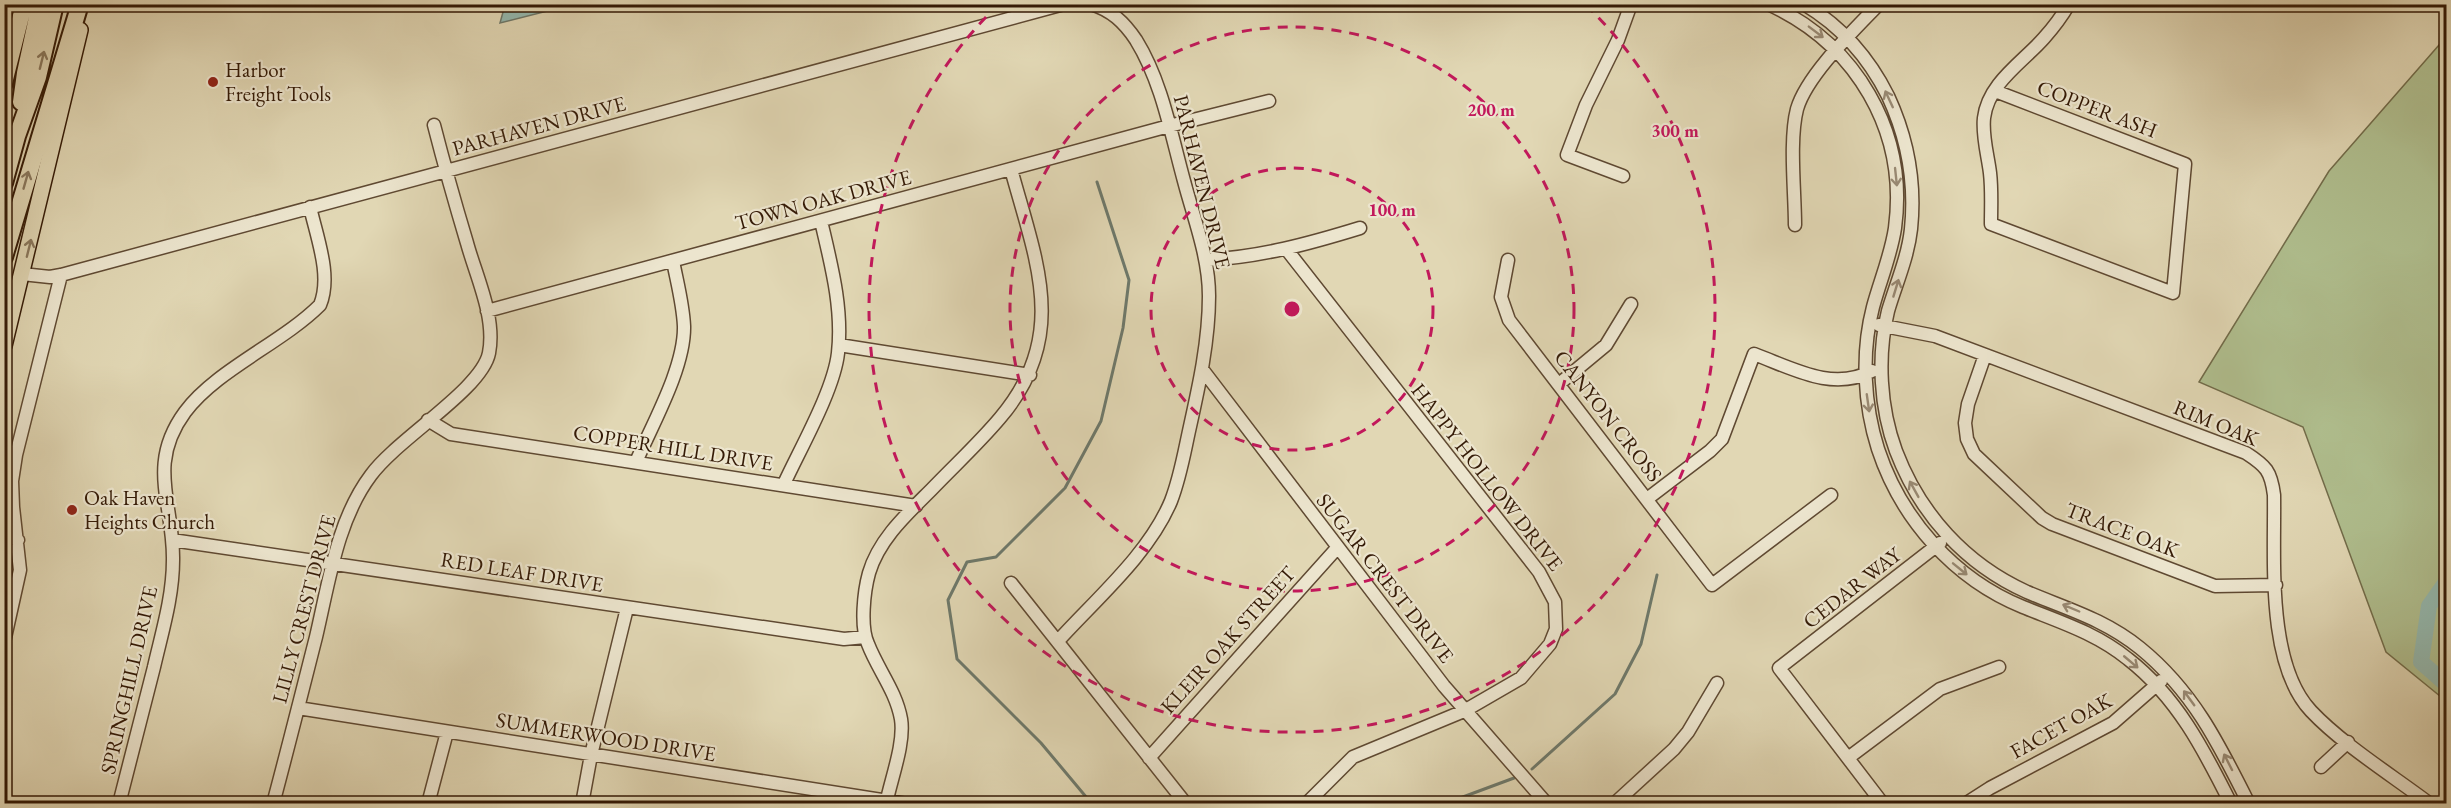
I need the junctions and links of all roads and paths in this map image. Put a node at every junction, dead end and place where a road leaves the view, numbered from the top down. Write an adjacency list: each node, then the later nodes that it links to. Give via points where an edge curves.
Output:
1 (24, 4): 17 (highway)
2 (40, 4): 22 (highway)
3 (55, 4): 22 (highway, one-way to 3, via 38,77)
4 (80, 4): 32 (highway, one-way to 4)
5 (86, 4): 36 (main road, one-way to 5)
6 (1064, 4): 24 (street, PARHAVEN DRIVE)
7 (1091, 4): 21 (street, PARHAVEN DRIVE, via 1121,20 1136,40 1159,89)
8 (1631, 4): 25 (street, via 1567,155)
9 (1768, 4): 16 (street, one-way to 16, via 1802,22)
10 (1804, 4): 15 (street)
11 (1879, 4): 15 (street)
12 (2069, 4): 18 (street)
13 (2175, 4): 14 (street)
14 (2198, 4)
15 (1846, 37): 16 (street); 41 (street, one-way to 15, via 1911,231 1913,184 1897,116 1877,75)
16 (1837, 50): 29 (street, via 1808,86 1797,111); 40 (street, one-way to 40, via 1863,82 1873,102 1890,144 1896,175 1895,229)
17 (4, 83)
18 (1995, 91): 18 (street, COPPER ASH, via 2185,164 2173,293 1991,224 1984,125)
19 (1269, 101): 21 (street, TOWN OAK DRIVE)
20 (434, 125): 24 (street, LILLY CREST DRIVE)
21 (1169, 126): 23 (street, TOWN OAK DRIVE); 33 (street, PARHAVEN DRIVE)
22 (17, 136): 26 (highway)
23 (1011, 169): 28 (street, TOWN OAK DRIVE); 48 (street, via 1041,286 1042,322)
24 (446, 172): 27 (street, PARHAVEN DRIVE); 39 (street, LILLY CREST DRIVE)
25 (1623, 176)
26 (4, 183)
27 (310, 207): 37 (street, PARHAVEN DRIVE); 59 (street, SPRINGHILL DRIVE, via 326,280 324,296 320,305 210,387 178,422 163,469)
28 (821, 221): 35 (street, TOWN OAK DRIVE); 43 (street, via 836,286)
29 (1796, 225)
30 (1360, 228): 31 (street)
31 (1287, 250): 33 (street); 74 (street, HAPPY HOLLOW DRIVE, via 1539,572 1555,602 1556,629 1532,668)
32 (4, 257)
33 (1206, 260): 46 (street, PARHAVEN DRIVE, via 1209,295)
34 (1508, 260): 49 (street, CANYON CROSS, via 1502,297 1505,313)
35 (673, 261): 39 (street, TOWN OAK DRIVE); 51 (street, via 683,312 683,342 676,371)
36 (22, 274): 37 (street, PARHAVEN DRIVE); 42 (main road)
37 (61, 275): 58 (street, via 16,455 12,481)
38 (1631, 304): 49 (street, via 1606,345)
39 (487, 311): 50 (street, LILLY CREST DRIVE, via 489,352 484,368)
40 (1869, 324): 41 (street, RIM OAK); 47 (street)
41 (1885, 326): 44 (street, RIM OAK, via 1935,336); 45 (street)
42 (4, 345)
43 (838, 345): 48 (street); 52 (street, via 829,387)
44 (1985, 355): 64 (street, RIM OAK, via 2246,453 2262,464 2272,479 2274,495); 64 (street, TRACE OAK, via 1968,404 1967,439 1974,454 2042,518 2207,584)
45 (1882, 366): 47 (street); 57 (street, one-way to 45, via 1903,468 1883,399)
46 (1202, 369): 61 (street, SUGAR CREST DRIVE); 67 (street, PARHAVEN DRIVE, via 1177,485 1160,522 1139,553)
47 (1866, 374): 54 (street, via 1844,380 1824,379 1754,354 1722,439); 60 (street, one-way to 60, via 1867,401 1888,474 1915,521)
48 (1030, 375): 55 (street, via 1000,418)
49 (1559, 384): 54 (street, CANYON CROSS)
50 (428, 420): 51 (street, COPPER HILL DRIVE, via 451,434); 62 (street, LILLY CREST DRIVE, via 389,454 363,486 349,511)
51 (636, 462): 52 (street, COPPER HILL DRIVE)
52 (784, 484): 55 (street, COPPER HILL DRIVE)
53 (1831, 495): 54 (street, CANYON CROSS, via 1712,585)
54 (1647, 499)
55 (916, 506): 66 (street, via 895,527 872,564 865,596)
56 (4, 537): 58 (street)
57 (1947, 537): 60 (street, CEDAR WAY); 70 (street, one-way to 57, via 2116,630 2005,581)
58 (18, 540): 68 (street, via 20,570)
59 (172, 540): 62 (street, RED LEAF DRIVE); 82 (street, SPRINGHILL DRIVE, via 172,579 166,616)
60 (1936, 547): 72 (street, one-way to 72, via 1969,577 1997,595 2084,631 2107,644); 79 (street, CEDAR WAY, via 1779,668)
61 (1337, 548): 74 (street, SUGAR CREST DRIVE); 78 (street, KLEIR OAK STREET)
62 (333, 563): 65 (street, RED LEAF DRIVE); 73 (street, LILLY CREST DRIVE)
63 (1011, 583): 67 (street)
64 (2276, 585): 76 (street, RIM OAK, via 2280,647 2288,675 2310,710)
65 (627, 608): 66 (street, RED LEAF DRIVE, via 844,639); 77 (street)
66 (865, 637): 81 (street, via 891,690 902,730)
67 (1058, 641): 78 (street)
68 (4, 642)
69 (1999, 667): 79 (street, via 1940,689)
70 (2170, 676): 72 (street, FACET OAK); 94 (street, one-way to 70, via 2210,730)
71 (1717, 683): 90 (street, via 1674,749)
72 (2156, 684): 92 (street, FACET OAK, via 2113,723); 93 (street, via 2192,731)
73 (298, 708): 75 (street, SUMMERWOOD DRIVE); 83 (street, LILLY CREST DRIVE)
74 (1464, 711): 88 (street, HAPPY HOLLOW DRIVE, via 1353,757); 89 (street, SUGAR CREST DRIVE)
75 (447, 732): 77 (street, SUMMERWOOD DRIVE); 84 (street)
76 (2348, 742): 80 (street); 95 (street, RIM OAK)
77 (591, 755): 81 (street, SUMMERWOOD DRIVE); 85 (street)
78 (1149, 758): 87 (street)
79 (1848, 758): 91 (street)
80 (2321, 767)
81 (887, 802): 86 (street, SUMMERWOOD DRIVE)
82 (119, 804)
83 (273, 804)
84 (428, 804)
85 (582, 804)
86 (907, 804)
87 (1186, 804)
88 (1306, 804)
89 (1547, 804)
90 (1614, 804)
91 (1883, 804)
92 (1965, 804)
93 (2231, 804)
94 (2249, 804)
95 (2430, 804)

